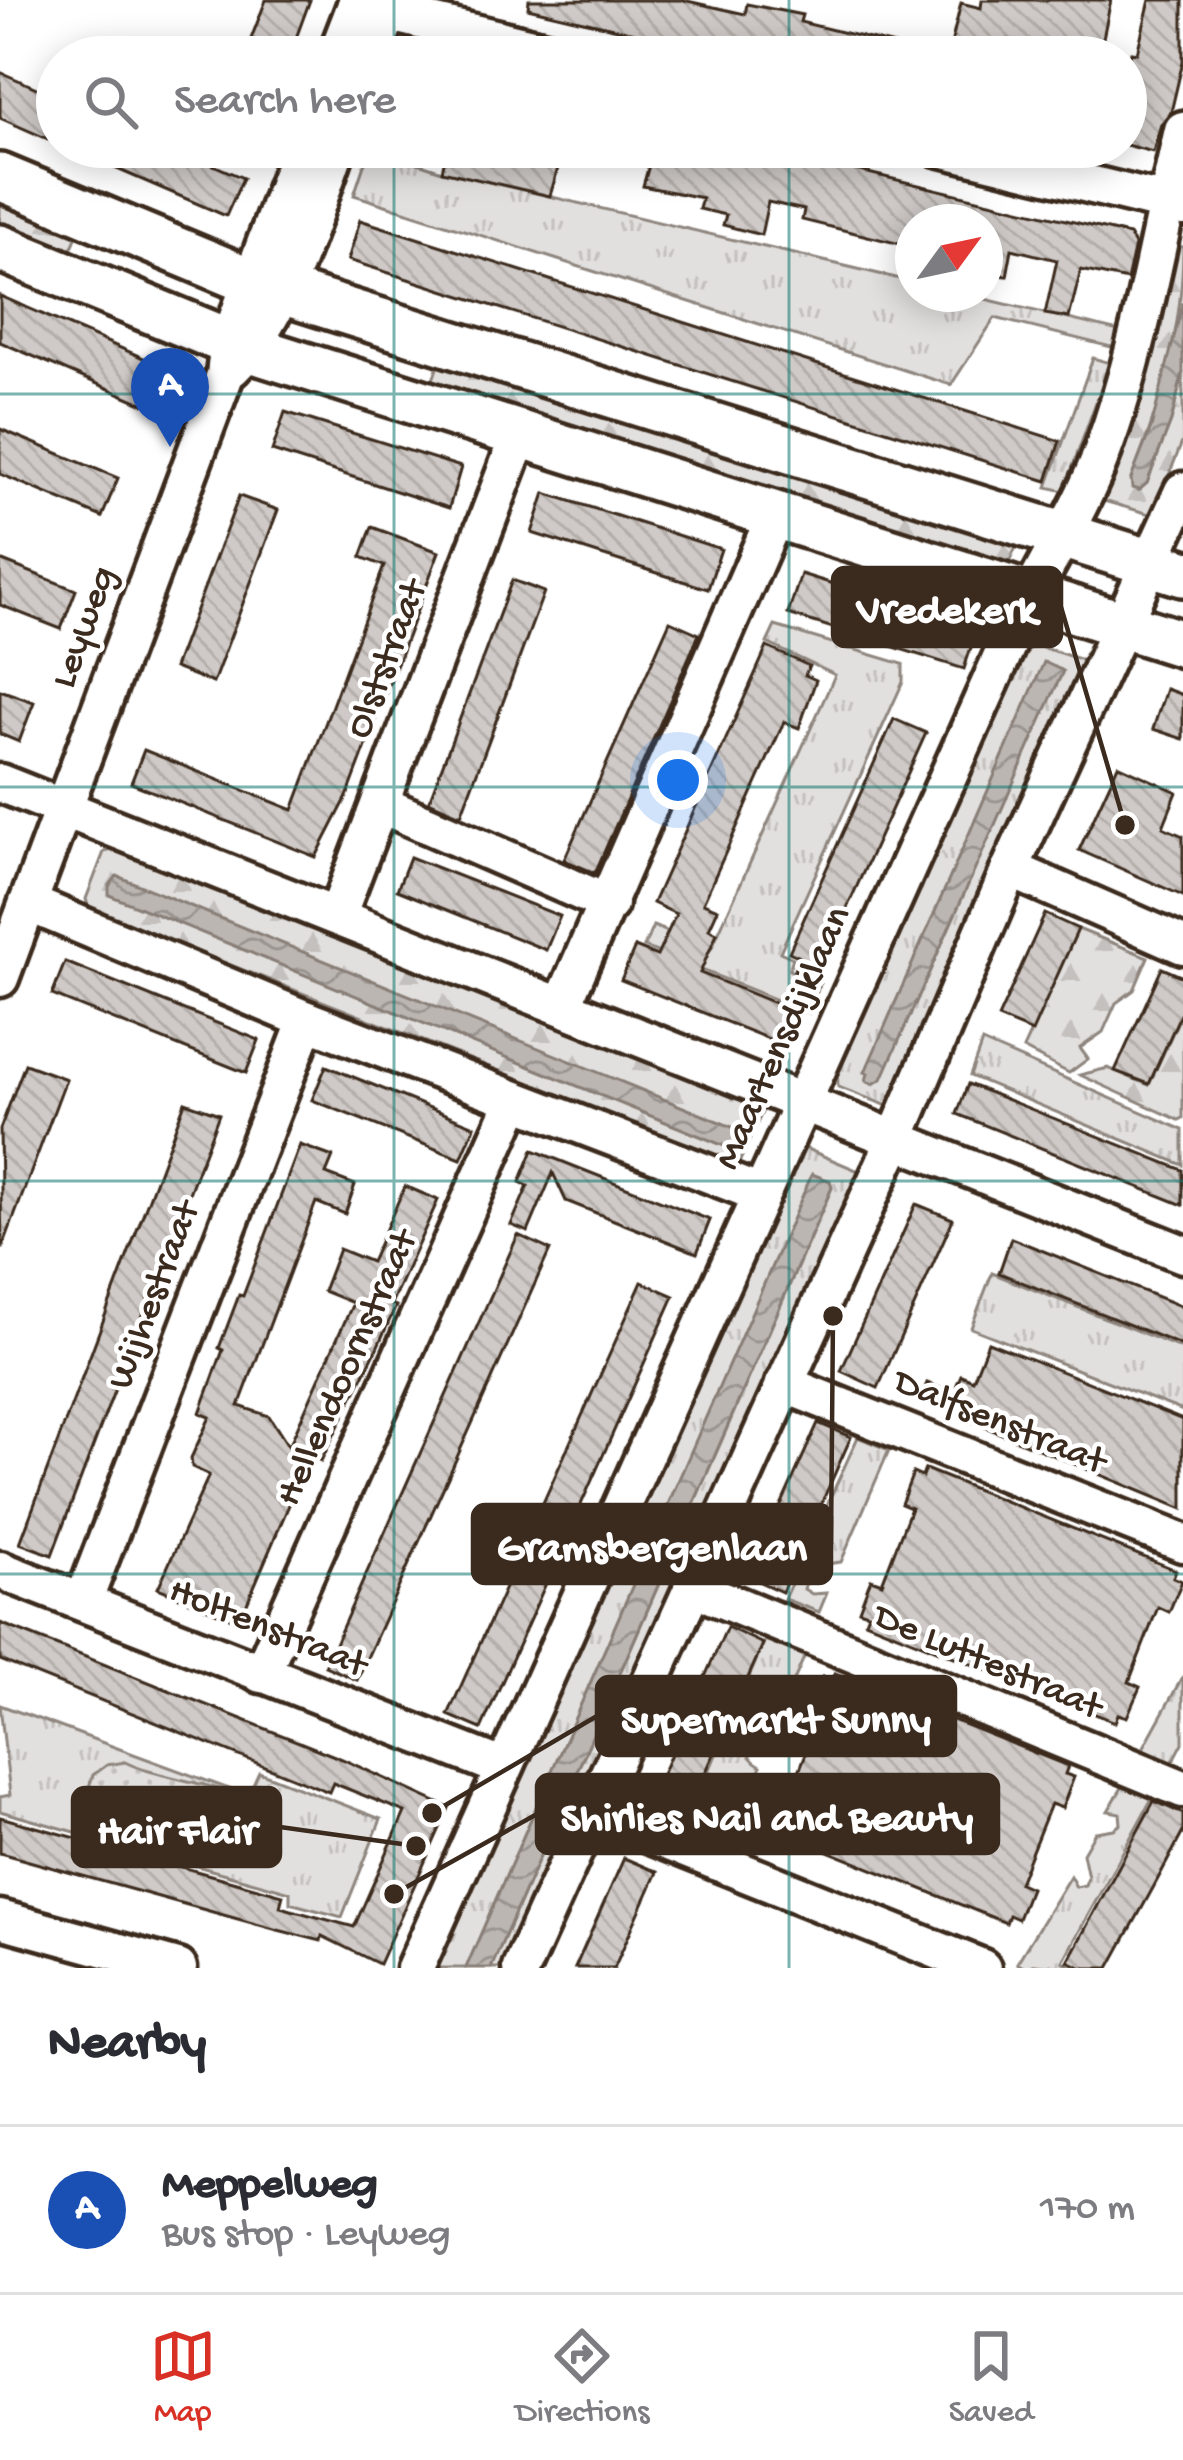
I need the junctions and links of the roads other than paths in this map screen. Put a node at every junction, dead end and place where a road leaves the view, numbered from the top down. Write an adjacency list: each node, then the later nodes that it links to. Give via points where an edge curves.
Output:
1 (374, 4): 2 (street); 3 (street); 4 (street)
2 (351, 36)
3 (373, 36)
4 (495, 36)
5 (1183, 130): 10 (street, Maartensdijklaan)
6 (296, 168): 12 (street, Leyweg)
7 (326, 168): 12 (street, Leyweg)
8 (1023, 168): 10 (street)
9 (0, 177): 12 (main road)
10 (1174, 205): 17 (street, Maartensdijklaan, via 1103,451)
11 (0, 248): 13 (main road)
12 (265, 286): 13 (street, Leyweg); 17 (main road)
13 (235, 355): 14 (main road); 24 (street, Leyweg)
14 (520, 434): 16 (main road); 23 (street, Olststraat)
15 (1183, 491): 18 (street)
16 (776, 514): 19 (main road); 27 (street)
17 (1061, 537): 18 (main road); 19 (street, Maartensdijklaan)
18 (1167, 568): 20 (street)
19 (1030, 595): 20 (main road); 34 (street, Maartensdijklaan)
20 (1123, 625): 21 (main road); 25 (street)
21 (1183, 644)
22 (0, 783): 24 (street)
23 (380, 804): 27 (street); 28 (street, Olststraat)
24 (65, 807): 26 (street, Leyweg); 28 (street)
25 (1010, 869): 29 (street); 35 (street)
26 (28, 903): 30 (street, Leyweg); 32 (street)
27 (610, 904): 31 (street)
28 (337, 916): 31 (street)
29 (1183, 945)
30 (0, 978)
31 (562, 1006): 34 (street)
32 (308, 1020): 33 (street); 42 (street, Wijhestraat)
33 (515, 1100): 36 (street); 43 (street, Hellendoornstraat)
34 (803, 1103): 35 (street); 36 (street, Maartensdijklaan)
35 (896, 1140): 37 (street); 38 (street)
36 (761, 1194): 44 (street, Maartensdijklaan)
37 (1183, 1255)
38 (784, 1384): 39 (street, Dalfsenstraat); 41 (street)
39 (1183, 1543)
40 (0, 1570): 42 (street, Holtenstraat)
41 (692, 1587): 45 (street, De Luttestraat); 46 (street)
42 (82, 1602): 43 (street, Holtenstraat)
43 (261, 1674): 44 (street, Holtenstraat)
44 (502, 1767): 49 (street, Maartensdijklaan)
45 (1183, 1789)
46 (591, 1811): 50 (street); 51 (street)
47 (0, 1919): 48 (street)
48 (178, 1968)
49 (415, 1968)
50 (521, 1968)
51 (982, 1968)

